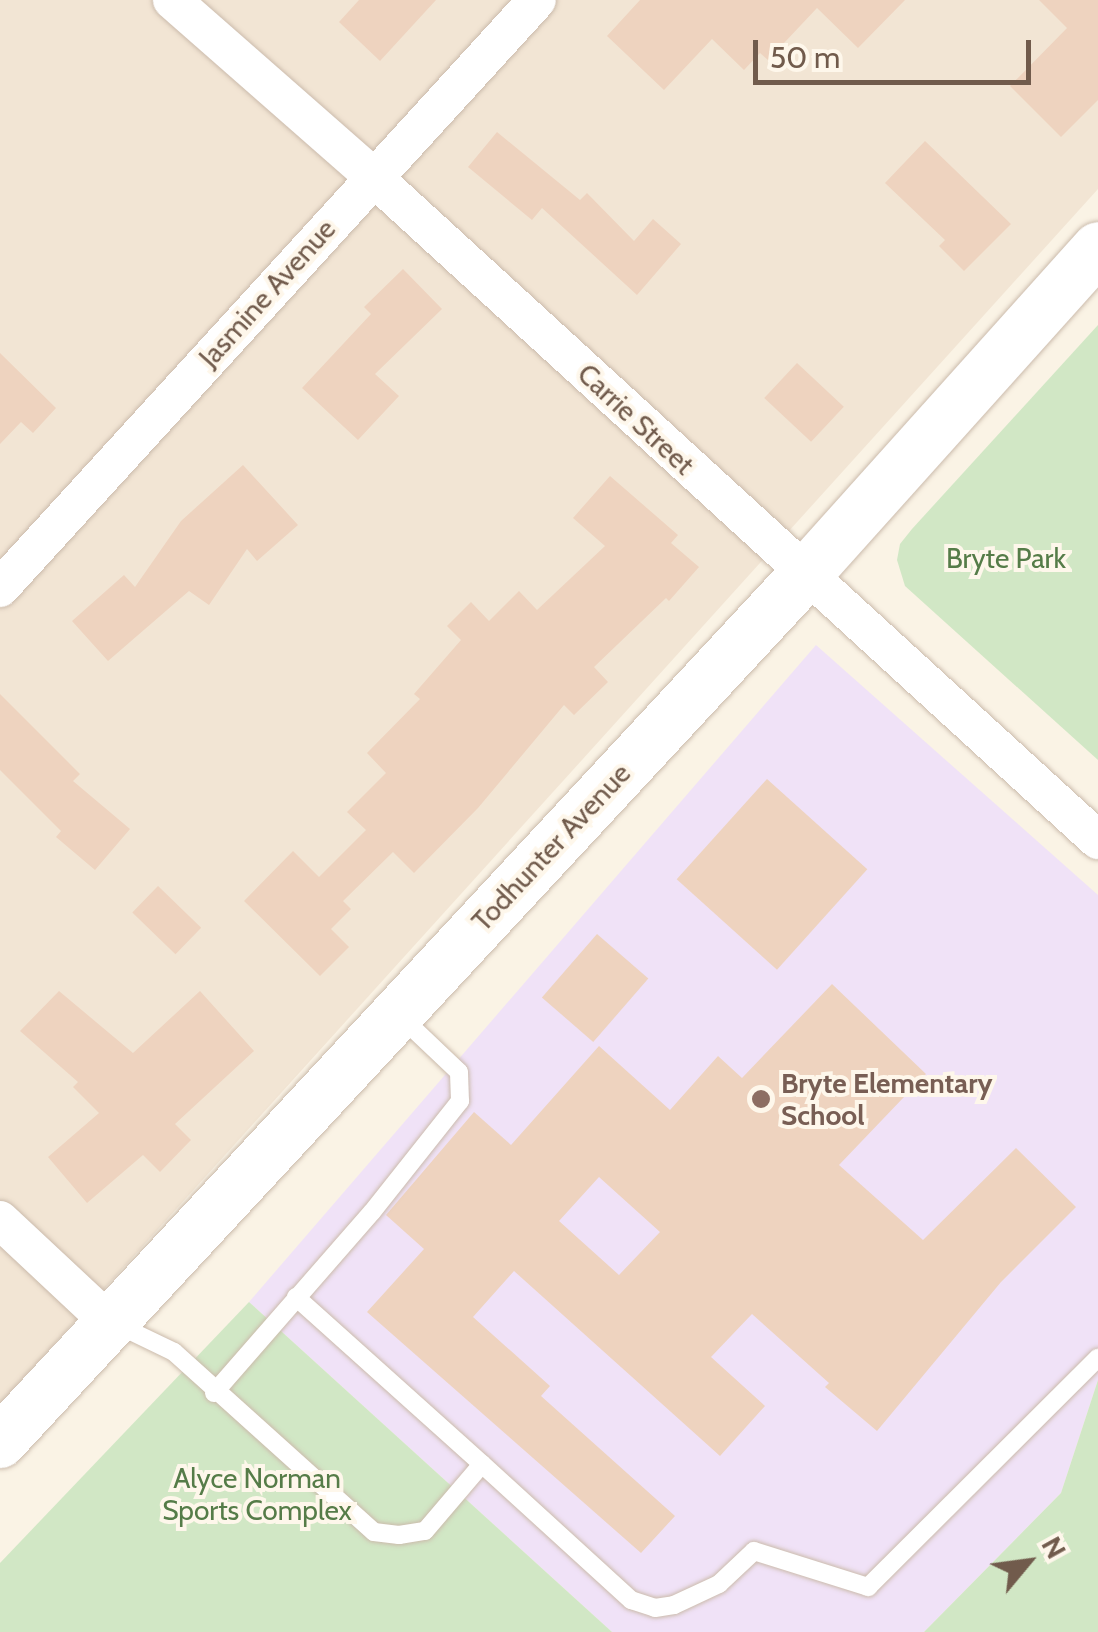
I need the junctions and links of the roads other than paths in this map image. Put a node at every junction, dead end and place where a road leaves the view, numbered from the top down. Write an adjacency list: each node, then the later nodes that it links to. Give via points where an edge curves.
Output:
1 (172, 0): 3 (street, Carrie Street)
2 (536, 0): 3 (street, Jasmine Avenue)
3 (372, 176): 5 (street, Carrie Street); 6 (street, Jasmine Avenue)
4 (1098, 248): 5 (street, Todhunter Avenue)
5 (805, 575): 7 (street, Carrie Street); 8 (street, Todhunter Avenue)
6 (0, 588)
7 (1098, 840)
8 (396, 1012): 10 (lane, via 459,1072 460,1101); 11 (street, Todhunter Avenue)
9 (0, 1220): 11 (street)
10 (296, 1297): 13 (lane); 15 (lane)
11 (108, 1321): 13 (lane, via 174,1352); 14 (street, Todhunter Avenue)
12 (1098, 1358): 15 (lane, via 868,1587 754,1552 719,1584 655,1608 631,1600)
13 (214, 1393): 15 (lane, via 374,1532 425,1531)
14 (0, 1442)
15 (482, 1464)

